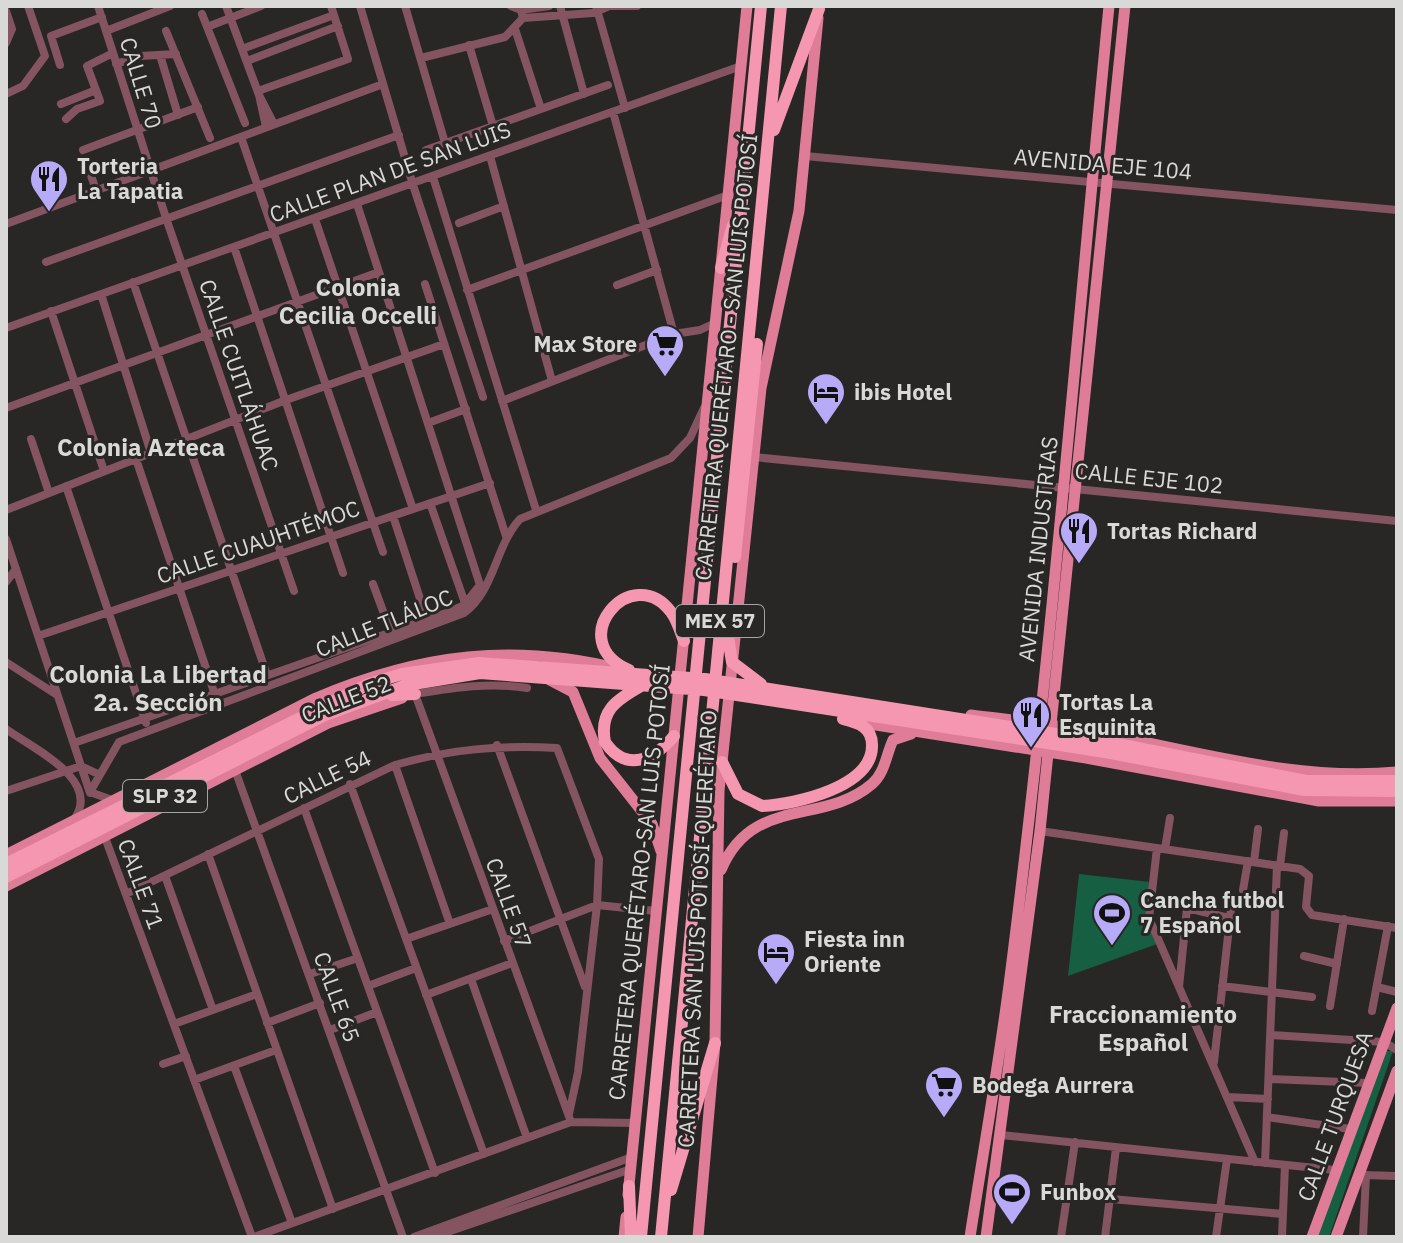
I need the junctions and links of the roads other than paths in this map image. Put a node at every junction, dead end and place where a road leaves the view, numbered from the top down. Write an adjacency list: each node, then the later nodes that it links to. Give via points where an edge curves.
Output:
1 (98, 6): 23 (street, CALLE 70)
2 (170, 6): 28 (street)
3 (226, 6): 24 (street)
4 (261, 6): 24 (street)
5 (360, 6): 43 (street)
6 (405, 6): 38 (street)
7 (549, 6): 20 (street)
8 (637, 6): 14 (street)
9 (747, 6): 42 (main road)
10 (761, 6): 80 (highway, CARRETERA QUERÉTARO - SAN LUIS POTOSÍ / MEX 57)
11 (781, 6): 67 (highway, CARRETERA QUERÉTARO - SAN LUIS POTOSÍ / MEX 57)
12 (1109, 6): 75 (main road, AVENIDA INDUSTRIAS)
13 (1125, 6): 76 (main road, AVENIDA INDUSTRIAS)
14 (623, 7): 15 (street)
15 (601, 8): 18 (street); 52 (street)
16 (819, 8): 67 (highway); 71 (main road, CARRETERA SAN LUIS POTOSÍ-QUERÉTARO)
17 (30, 10): 22 (street); 45 (street, via 45,56 23,86)
18 (561, 10): 20 (street); 47 (street)
19 (333, 11): 25 (street); 30 (street)
20 (518, 11): 27 (street)
21 (202, 14): 26 (street)
22 (8, 15): 31 (street, via 11,34)
23 (102, 17): 28 (street, CALLE 70); 41 (street, via 51,36)
24 (230, 18): 26 (street); 33 (street)
25 (338, 26): 35 (street); 48 (street, via 348,59)
26 (207, 27): 54 (street)
27 (515, 29): 32 (street, via 505,37); 55 (street)
28 (106, 31): 34 (street, CALLE 70)
29 (166, 31): 36 (street)
30 (264, 41): 33 (street); 35 (street)
31 (6, 43)
32 (469, 45): 38 (street); 61 (street)
33 (242, 49): 39 (street)
34 (113, 53): 40 (street, CALLE 70); 46 (street, via 87,66)
35 (268, 53): 39 (street)
36 (176, 54): 37 (street); 51 (street)
37 (160, 55): 40 (street); 57 (street)
38 (421, 58): 66 (street)
39 (247, 61): 48 (street)
40 (116, 64): 62 (street, CALLE 70)
41 (60, 65)
42 (741, 66): 52 (street, CALLE PLAN DE SAN LUIS); 80 (main road)
43 (383, 84): 60 (street); 63 (street)
44 (608, 85): 47 (street)
45 (7, 90)
46 (96, 90): 49 (street); 53 (street, via 100,101)
47 (584, 94): 55 (street)
48 (260, 97): 54 (street); 60 (street)
49 (71, 100): 50 (street); 53 (street)
50 (61, 104)
51 (198, 107): 57 (street); 65 (street)
52 (625, 108): 56 (street, CALLE PLAN DE SAN LUIS)
53 (77, 109): 58 (street)
54 (240, 109): 59 (street)
55 (541, 109): 61 (street)
56 (613, 112): 70 (street, CALLE PLAN DE SAN LUIS); 88 (street)
57 (178, 115): 62 (street)
58 (66, 119)
59 (245, 123)
60 (270, 126): 64 (street)
61 (493, 126): 66 (street)
62 (137, 130): 68 (street); 73 (street, CALLE 70)
63 (399, 135): 77 (street); 78 (street)
64 (241, 137): 73 (street); 78 (street)
65 (210, 138)
66 (445, 143): 69 (street)
67 (768, 148): 103 (highway, CARRETERA QUERÉTARO - SAN LUIS POTOSÍ / MEX 57)
68 (83, 150)
69 (426, 150)
70 (490, 156): 74 (street, CALLE PLAN DE SAN LUIS); 82 (street)
71 (805, 156): 75 (street, AVENIDA EJE 104); 120 (main road, CARRETERA SAN LUIS POTOSÍ-QUERÉTARO, via 799,211)
72 (86, 161): 79 (street)
73 (150, 171): 79 (street); 84 (street, CALLE CUITLÁHUAC)
74 (431, 178): 77 (street, CALLE PLAN DE SAN LUIS); 101 (street)
75 (1092, 181): 76 (street, AVENIDA EJE 104); 137 (main road, AVENIDA INDUSTRIAS)
76 (1107, 183): 83 (street, AVENIDA EJE 104); 137 (main road, AVENIDA INDUSTRIAS)
77 (416, 184): 81 (street, CALLE PLAN DE SAN LUIS); 122 (street)
78 (257, 186): 84 (street); 89 (street)
79 (96, 190): 87 (street)
80 (734, 195): 88 (street); 93 (highway); 337 (highway, CARRETERA QUERÉTARO - SAN LUIS POTOSÍ / MEX 57)
81 (357, 204): 85 (street, CALLE PLAN DE SAN LUIS); 96 (street)
82 (504, 206): 86 (street); 94 (street)
83 (1397, 210)
84 (166, 218): 91 (street); 92 (street, CALLE CUITLÁHUAC)
85 (315, 219): 89 (street, CALLE PLAN DE SAN LUIS); 100 (street)
86 (459, 223)
87 (6, 224)
88 (645, 225): 94 (street); 95 (street)
89 (274, 233): 90 (street, CALLE PLAN DE SAN LUIS); 104 (street)
90 (234, 247): 92 (street, CALLE PLAN DE SAN LUIS); 106 (street)
91 (46, 262)
92 (182, 265): 97 (street, CALLE PLAN DE SAN LUIS); 109 (street, CALLE CUITLÁHUAC)
93 (721, 268): 107 (main road, CARRETERA QUERÉTARO-SAN LUIS POTOSÍ)
94 (521, 270): 101 (street); 118 (street)
95 (657, 270): 99 (street); 110 (street)
96 (379, 272): 100 (street); 114 (street)
97 (133, 282): 102 (street, CALLE PLAN DE SAN LUIS); 113 (street)
98 (425, 284): 111 (street)
99 (617, 285)
100 (338, 286): 104 (street); 116 (street)
101 (467, 290): 124 (street)
102 (101, 294): 105 (street, CALLE PLAN DE SAN LUIS); 115 (street)
103 (753, 296): 112 (highway); 328 (highway, CARRETERA QUERÉTARO - SAN LUIS POTOSÍ / MEX 57)
104 (297, 300): 106 (street); 119 (street)
105 (51, 311): 108 (street, CALLE PLAN DE SAN LUIS); 117 (street)
106 (257, 314): 109 (street); 123 (street)
107 (715, 323): 110 (street); 121 (main road, CARRETERA QUERÉTARO-SAN LUIS POTOSÍ)
108 (6, 328)
109 (205, 333): 113 (street); 127 (street, CALLE CUITLÁHUAC)
110 (674, 334): 118 (street)
111 (444, 344): 114 (street); 126 (street)
112 (757, 344): 120 (highway); 177 (highway, SLP 32, via 727,649 736,668)
113 (156, 351): 115 (street); 130 (street)
114 (407, 357): 116 (street); 128 (street)
115 (123, 363): 117 (street); 131 (street)
116 (366, 371): 119 (street); 142 (street)
117 (74, 380): 125 (street); 134 (street)
118 (552, 381): 124 (street)
119 (326, 385): 123 (street); 146 (street)
120 (761, 388): 132 (main road, CARRETERA SAN LUIS POTOSÍ-QUERÉTARO)
121 (708, 396): 141 (street, CALLE TLÁLOC, via 694,431 671,458); 166 (main road, CARRETERA QUERÉTARO-SAN LUIS POTOSÍ)
122 (483, 397)
123 (286, 400): 127 (street); 148 (street)
124 (502, 401): 141 (street)
125 (6, 408)
126 (466, 409): 128 (street); 135 (street)
127 (235, 420): 130 (street); 152 (street, CALLE CUITLÁHUAC)
128 (428, 423): 139 (street)
129 (31, 439): 138 (street)
130 (186, 439): 131 (street); 154 (street)
131 (151, 453): 133 (street)
132 (753, 457): 137 (street, CALLE EJE 102); 204 (main road, CARRETERA SAN LUIS POTOSÍ-QUERÉTARO)
133 (136, 459): 134 (street); 158 (street)
134 (104, 471): 136 (street)
135 (490, 483): 139 (street, CALLE CUAUHTÉMOC); 147 (street)
136 (66, 486): 138 (street); 161 (street)
137 (1071, 489): 145 (street, CALLE EJE 102); 180 (main road, AVENIDA INDUSTRIAS); 184 (main road, AVENIDA INDUSTRIAS)
138 (49, 493): 143 (street)
139 (452, 496): 140 (street, CALLE CUAUHTÉMOC); 160 (street, CALLE TLÁLOC, via 480,585)
140 (430, 503): 142 (street, CALLE CUAUHTÉMOC); 160 (street)
141 (535, 506): 147 (street); 149 (street, CALLE TLÁLOC)
142 (413, 509): 144 (street, CALLE CUAUHTÉMOC)
143 (6, 510)
144 (393, 516): 146 (street, CALLE CUAUHTÉMOC); 162 (street)
145 (1397, 521)
146 (373, 523): 148 (street, CALLE CUAUHTÉMOC); 151 (street)
147 (503, 524): 149 (street)
148 (332, 536): 152 (street, CALLE CUAUHTÉMOC); 155 (street)
149 (506, 536): 160 (street, CALLE TLÁLOC, via 496,566)
150 (6, 540): 153 (street, CALLE 71)
151 (383, 552)
152 (281, 554): 154 (street, CALLE CUAUHTÉMOC); 159 (street, CALLE CUITLÁHUAC)
153 (16, 569): 156 (street); 164 (street, CALLE 71)
154 (230, 571): 158 (street, CALLE CUAUHTÉMOC); 172 (street)
155 (343, 573)
156 (6, 582)
157 (373, 584): 163 (street)
158 (179, 588): 161 (street, CALLE CUAUHTÉMOC); 179 (street)
159 (294, 591)
160 (467, 606): 162 (street, CALLE TLÁLOC); 167 (street, CALLE TLÁLOC, via 443,623)
161 (109, 612): 164 (street, CALLE CUAUHTÉMOC); 187 (street)
162 (426, 617): 163 (street, CALLE TLÁLOC)
163 (390, 630): 165 (street, CALLE TLÁLOC)
164 (38, 636): 181 (street, CALLE 71)
165 (361, 641): 167 (street); 168 (street, CALLE TLÁLOC)
166 (684, 641): 173 (highway, via 672,612 660,602 634,596 615,603 603,622 604,647 616,663); 196 (main road, CARRETERA QUERÉTARO-SAN LUIS POTOSÍ)
167 (365, 652): 170 (street, CALLE TLÁLOC)
168 (317, 656): 170 (street); 172 (street, CALLE TLÁLOC)
169 (6, 662): 181 (street)
170 (321, 668): 185 (street, CALLE TLÁLOC)
171 (542, 671): 173 (highway, SLP 32); 176 (highway, SLP 32, via 441,677); 234 (main road, via 573,692 600,758 652,824)
172 (267, 675): 179 (street, CALLE TLÁLOC)
173 (643, 680): 174 (highway, SLP 32); 186 (main road, via 592,662 479,654 400,667); 196 (highway, via 608,710 605,742 621,759 632,761 653,758)
174 (704, 684): 177 (highway, SLP 32); 182 (highway, SLP 32)
175 (527, 688): 178 (street, CALLE 52, via 475,685)
176 (371, 690): 178 (highway); 186 (highway, SLP 32); 186 (highway)
177 (771, 690): 183 (highway, SLP 32)
178 (415, 694): 186 (main road, CALLE 52); 201 (street, CALLE 57)
179 (216, 695): 185 (street); 187 (street, CALLE TLÁLOC)
180 (1043, 695): 188 (main road, via 1031,715); 190 (main road, AVENIDA INDUSTRIAS)
181 (58, 696): 197 (street, CALLE 71)
182 (783, 703): 189 (highway); 217 (highway, SLP 32, via 1105,752 1304,790)
183 (860, 704): 188 (main road, SLP 32, via 873,699); 214 (highway, SLP 32, via 1107,742 1306,781)
184 (1054, 705): 190 (main road, AVENIDA INDUSTRIAS); 191 (main road, via 1059,721)
185 (219, 706): 193 (street, CALLE TLÁLOC)
186 (322, 710): 207 (main road, CALLE 52); 219 (main road); 237 (highway, SLP 32); 241 (highway, SLP 32)
187 (145, 720): 193 (street); 197 (street, CALLE TLÁLOC)
188 (1012, 721): 190 (main road, SLP 32); 199 (main road, via 1022,726 1024,735)
189 (856, 722): 195 (main road); 204 (highway, via 872,737 869,764 862,774 834,788 777,805 750,803 738,794)
190 (1046, 725): 191 (main road, SLP 32); 200 (main road, AVENIDA INDUSTRIAS)
191 (1071, 728): 194 (main road, SLP 32)
192 (6, 729): 208 (street)
193 (149, 731): 211 (street, CALLE TLÁLOC, via 119,742)
194 (1090, 731): 203 (main road, via 1077,735 1072,745); 210 (main road, SLP 32, via 1280,767 1364,776)
195 (926, 734): 199 (main road); 239 (main road, via 893,740 882,771 862,791 746,832)
196 (674, 736): 234 (main road, CARRETERA QUERÉTARO-SAN LUIS POTOSÍ)
197 (74, 743): 206 (street, CALLE 71)
198 (497, 745): 201 (street, CALLE 54); 246 (street, CALLE 54, via 557,748 599,859); 251 (street)
199 (1011, 747): 200 (main road); 212 (main road, via 1029,757)
200 (1042, 752): 202 (main road); 209 (main road, AVENIDA INDUSTRIAS); 212 (main road, AVENIDA INDUSTRIAS)
201 (436, 753): 205 (street, CALLE 54); 247 (street, CALLE 57)
202 (1067, 756): 203 (main road); 209 (main road)
203 (1086, 758): 220 (main road, via 1319,801)
204 (722, 762): 239 (main road, CARRETERA SAN LUIS POTOSÍ-QUERÉTARO)
205 (395, 765): 215 (street, CALLE 54); 252 (street)
206 (81, 766): 208 (street); 211 (street); 218 (street, CALLE 71)
207 (235, 770): 225 (main road, CALLE 52); 227 (street, CALLE 65)
208 (65, 771): 216 (street); 224 (street, via 82,796)
209 (1047, 771): 228 (main road, AVENIDA INDUSTRIAS)
210 (1397, 772)
211 (98, 774): 218 (street, CALLE TLÁLOC)
212 (1034, 775): 267 (main road, AVENIDA INDUSTRIAS)
213 (6, 781): 216 (street)
214 (1397, 781)
215 (350, 784): 221 (street, CALLE 54); 254 (street)
216 (11, 790)
217 (1397, 791)
218 (90, 792): 219 (street); 222 (street, CALLE 71)
219 (117, 799): 222 (main road); 225 (main road, via 111,817)
220 (1397, 801)
221 (304, 808): 227 (street, CALLE 54); 257 (street)
222 (96, 810): 224 (main road); 230 (street, CALLE 71)
223 (1170, 818): 232 (street)
224 (73, 821): 231 (main road, via 91,827); 235 (main road)
225 (129, 824): 230 (main road, CALLE 52)
226 (1258, 829): 236 (street)
227 (257, 831): 233 (street, CALLE 54); 261 (street, CALLE 65)
228 (1040, 831): 232 (street); 267 (main road, AVENIDA INDUSTRIAS)
229 (1284, 833): 238 (street)
230 (104, 836): 231 (main road, CALLE 52); 244 (street, CALLE 71)
231 (87, 845): 242 (main road, CALLE 52)
232 (1161, 849): 236 (street); 266 (street, via 1149,918)
233 (208, 854): 240 (street, CALLE 54); 271 (street)
234 (662, 854): 248 (main road, CARRETERA QUERÉTARO-SAN LUIS POTOSÍ)
235 (6, 855)
236 (1251, 862): 238 (street); 243 (street)
237 (6, 864)
238 (1278, 866): 250 (street, via 1306,871 1308,912); 270 (street)
239 (719, 874): 285 (main road, CARRETERA SAN LUIS POTOSÍ-QUERÉTARO)
240 (165, 876): 244 (street, CALLE 54); 277 (street)
241 (6, 877)
242 (6, 886)
243 (1243, 890)
244 (126, 894): 281 (street, CALLE 71)
245 (1232, 900): 249 (street)
246 (597, 905): 248 (street); 251 (street); 268 (street)
247 (493, 909): 252 (street); 255 (street, CALLE 57)
248 (656, 911): 305 (main road, CARRETERA QUERÉTARO-SAN LUIS POTOSÍ)
249 (1229, 918): 264 (street); 266 (street, via 1187,908)
250 (1344, 919): 253 (street); 259 (street)
251 (559, 920): 255 (street); 268 (street)
252 (450, 924): 254 (street)
253 (1392, 927): 265 (street)
254 (406, 939): 260 (street)
255 (504, 941): 258 (street, CALLE 57)
256 (1304, 956): 259 (street)
257 (358, 958): 261 (street); 263 (street)
258 (512, 963): 262 (street); 304 (street, CALLE 57)
259 (1337, 964): 275 (street)
260 (416, 968): 263 (street); 272 (street)
261 (310, 974): 274 (street, CALLE 65)
262 (471, 979): 272 (street); 308 (street)
263 (368, 986): 279 (street)
264 (1222, 986): 270 (street); 290 (street)
265 (1377, 987): 269 (street); 278 (street)
266 (1179, 988): 290 (street)
267 (1015, 990): 289 (main road, AVENIDA INDUSTRIAS); 291 (main road, AVENIDA INDUSTRIAS)
268 (587, 992): 304 (street)
269 (1397, 992)
270 (1273, 993): 273 (street); 283 (street)
271 (257, 994): 277 (street); 280 (street)
272 (426, 995): 311 (street)
273 (1312, 997)
274 (320, 1003): 280 (street); 282 (street, CALLE 65)
275 (1330, 1006)
276 (1397, 1008): 284 (main road, CALLE TURQUESA)
277 (213, 1010): 281 (street)
278 (1372, 1011)
279 (377, 1012): 282 (street); 317 (street)
280 (267, 1023): 286 (street)
281 (174, 1024): 288 (street, CALLE 71)
282 (330, 1030): 322 (street, CALLE 65)
283 (1271, 1035): 284 (street); 295 (street)
284 (1384, 1042): 287 (street); 297 (main road, CALLE TURQUESA)
285 (715, 1043): 328 (highway); 339 (main road, CARRETERA SAN LUIS POTOSÍ-QUERÉTARO)
286 (276, 1050): 293 (street); 325 (street)
287 (1397, 1050)
288 (186, 1056): 292 (street); 296 (street, CALLE 71)
289 (997, 1059): 291 (main road); 298 (main road, AVENIDA INDUSTRIAS)
290 (1214, 1062): 299 (street)
291 (1011, 1063): 301 (main road, AVENIDA INDUSTRIAS)
292 (163, 1064)
293 (234, 1066): 296 (street); 330 (street)
294 (1397, 1071): 319 (main road, CALLE TURQUESA)
295 (1269, 1079): 297 (street); 300 (street)
296 (194, 1080): 331 (street, CALLE 71)
297 (1368, 1083): 306 (main road, CALLE TURQUESA)
298 (993, 1086): 301 (main road); 302 (main road, AVENIDA INDUSTRIAS)
299 (1228, 1097): 300 (street); 313 (street)
300 (1268, 1099): 303 (street)
301 (1006, 1104): 307 (main road, AVENIDA INDUSTRIAS)
302 (989, 1115): 307 (main road, via 990,1125); 326 (main road, AVENIDA INDUSTRIAS)
303 (1267, 1117): 306 (street); 313 (street)
304 (570, 1118): 305 (street); 308 (street)
305 (635, 1123): 314 (main road, CARRETERA QUERÉTARO-SAN LUIS POTOSÍ)
306 (1350, 1129): 316 (main road, CALLE TURQUESA)
307 (1001, 1135): 309 (street); 329 (main road, AVENIDA INDUSTRIAS)
308 (527, 1138): 311 (street)
309 (1075, 1142): 310 (street); 342 (street)
310 (1116, 1148): 312 (street); 323 (street)
311 (484, 1154): 317 (street)
312 (1227, 1159): 313 (street); 324 (street)
313 (1260, 1162): 315 (street)
314 (631, 1163): 318 (street); 321 (main road, CARRETERA QUERÉTARO-SAN LUIS POTOSÍ)
315 (1285, 1165): 316 (street); 327 (street)
316 (1335, 1170): 346 (main road, CALLE TURQUESA)
317 (435, 1173): 322 (street)
318 (600, 1174): 333 (street); 334 (street)
319 (1362, 1175): 320 (street); 347 (main road, CALLE TURQUESA); 348 (street)
320 (1397, 1176)
321 (629, 1186): 335 (main road, CARRETERA QUERÉTARO-SAN LUIS POTOSÍ); 336 (highway)
322 (388, 1191): 325 (street); 332 (street, CALLE 65)
323 (1111, 1199): 324 (street); 343 (street)
324 (1220, 1208): 327 (street); 344 (street)
325 (333, 1209): 330 (street)
326 (974, 1210): 329 (main road); 340 (main road, AVENIDA INDUSTRIAS)
327 (1283, 1214): 345 (street)
328 (663, 1216): 338 (highway, CARRETERA QUERÉTARO - SAN LUIS POTOSÍ / MEX 57)
329 (988, 1222): 341 (main road, AVENIDA INDUSTRIAS)
330 (292, 1223): 331 (street)
331 (253, 1237)
332 (403, 1237)
333 (414, 1237)
334 (433, 1237)
335 (624, 1237)
336 (631, 1237)
337 (641, 1237)
338 (661, 1237)
339 (698, 1237)
340 (970, 1237)
341 (986, 1237)
342 (1061, 1237)
343 (1105, 1237)
344 (1216, 1237)
345 (1282, 1237)
346 (1312, 1237)
347 (1336, 1237)
348 (1363, 1237)

